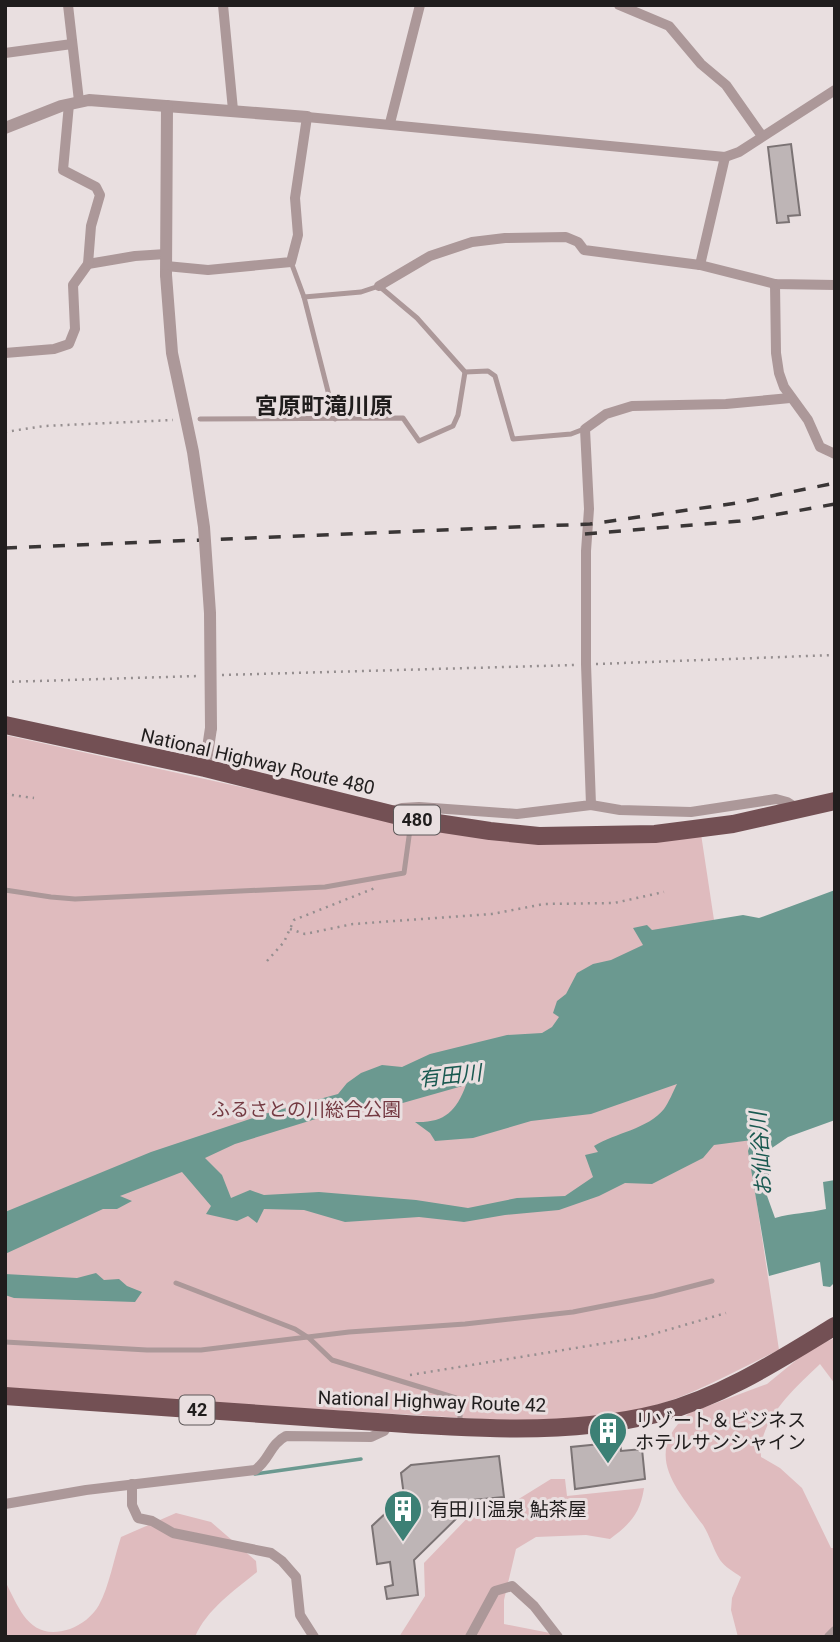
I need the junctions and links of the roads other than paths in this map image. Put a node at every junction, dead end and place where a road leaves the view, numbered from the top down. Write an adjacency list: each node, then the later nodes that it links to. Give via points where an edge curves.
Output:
1 (68, 5): 5 (street)
2 (223, 5): 10 (street)
3 (420, 5): 12 (street)
4 (619, 5): 14 (street, via 668,26 726,85)
5 (72, 44): 6 (street); 8 (street)
6 (5, 53)
7 (835, 90): 14 (street)
8 (74, 102): 9 (street); 13 (street); 17 (street, via 63,170 96,187 100,195 91,226)
9 (167, 106): 10 (street); 18 (street)
10 (233, 110): 11 (street)
11 (307, 117): 12 (street); 16 (street, via 295,198 298,235)
12 (390, 124): 15 (street)
13 (5, 128)
14 (762, 136): 15 (street)
15 (725, 157): 19 (street)
16 (291, 262): 18 (street, via 208,270); 23 (lane)
17 (88, 264): 18 (street, via 135,256); 24 (street, via 73,285 75,329 69,344)
18 (166, 265): 32 (street, bridge, via 174,364 204,527 211,728)
19 (700, 265): 20 (street); 22 (street, via 584,250 566,237 505,238 472,242 430,256)
20 (775, 284): 21 (street); 26 (street, via 776,353)
21 (835, 285)
22 (379, 286): 23 (lane); 25 (lane, via 417,318)
23 (304, 297): 28 (lane)
24 (5, 353)
25 (465, 372): 28 (lane, via 453,426 419,441 403,418); 29 (lane, via 488,371 495,376 513,439)
26 (790, 398): 29 (street, via 632,406 606,414); 30 (street, via 808,420 820,447)
27 (200, 419): 28 (lane)
28 (335, 419)
29 (585, 429): 34 (street)
30 (835, 454)
31 (5, 725): 32 (highway, National Highway Route 480 / 480)
32 (205, 768): 36 (highway, National Highway Route 480 / 480)
33 (835, 801): 35 (highway, National Highway Route 480 / 480)
34 (591, 805): 35 (street, via 691,812 776,799); 36 (street, via 517,814 419,807)
35 (798, 809): 37 (highway, National Highway Route 480 / 480, via 720,825 609,836 539,836)
36 (387, 813): 37 (highway, National Highway Route 480 / 480)
37 (411, 819): 38 (lane, via 404,873 383,878 283,890 62,899)
38 (5, 890)
39 (712, 1281): 42 (lane, via 573,1312)
40 (176, 1283): 42 (lane, via 279,1321)
41 (835, 1326): 46 (highway, National Highway Route 42 / 42, via 758,1373 663,1412 584,1427)
42 (309, 1338): 43 (lane, via 184,1351); 46 (lane, via 332,1360 456,1398)
43 (5, 1342)
44 (5, 1396): 45 (highway, National Highway Route 42 / 42)
45 (389, 1423): 46 (highway, National Highway Route 42 / 42); 47 (street, via 371,1437 286,1436 255,1470)
46 (460, 1426)
47 (132, 1484): 48 (street); 50 (street, via 132,1505 138,1518 173,1533 271,1553 282,1561 296,1577 300,1615)
48 (5, 1504)
49 (835, 1630): 53 (street)
50 (314, 1637)
51 (470, 1637): 52 (street, via 495,1591 512,1586)
52 (558, 1637)
53 (830, 1637)

